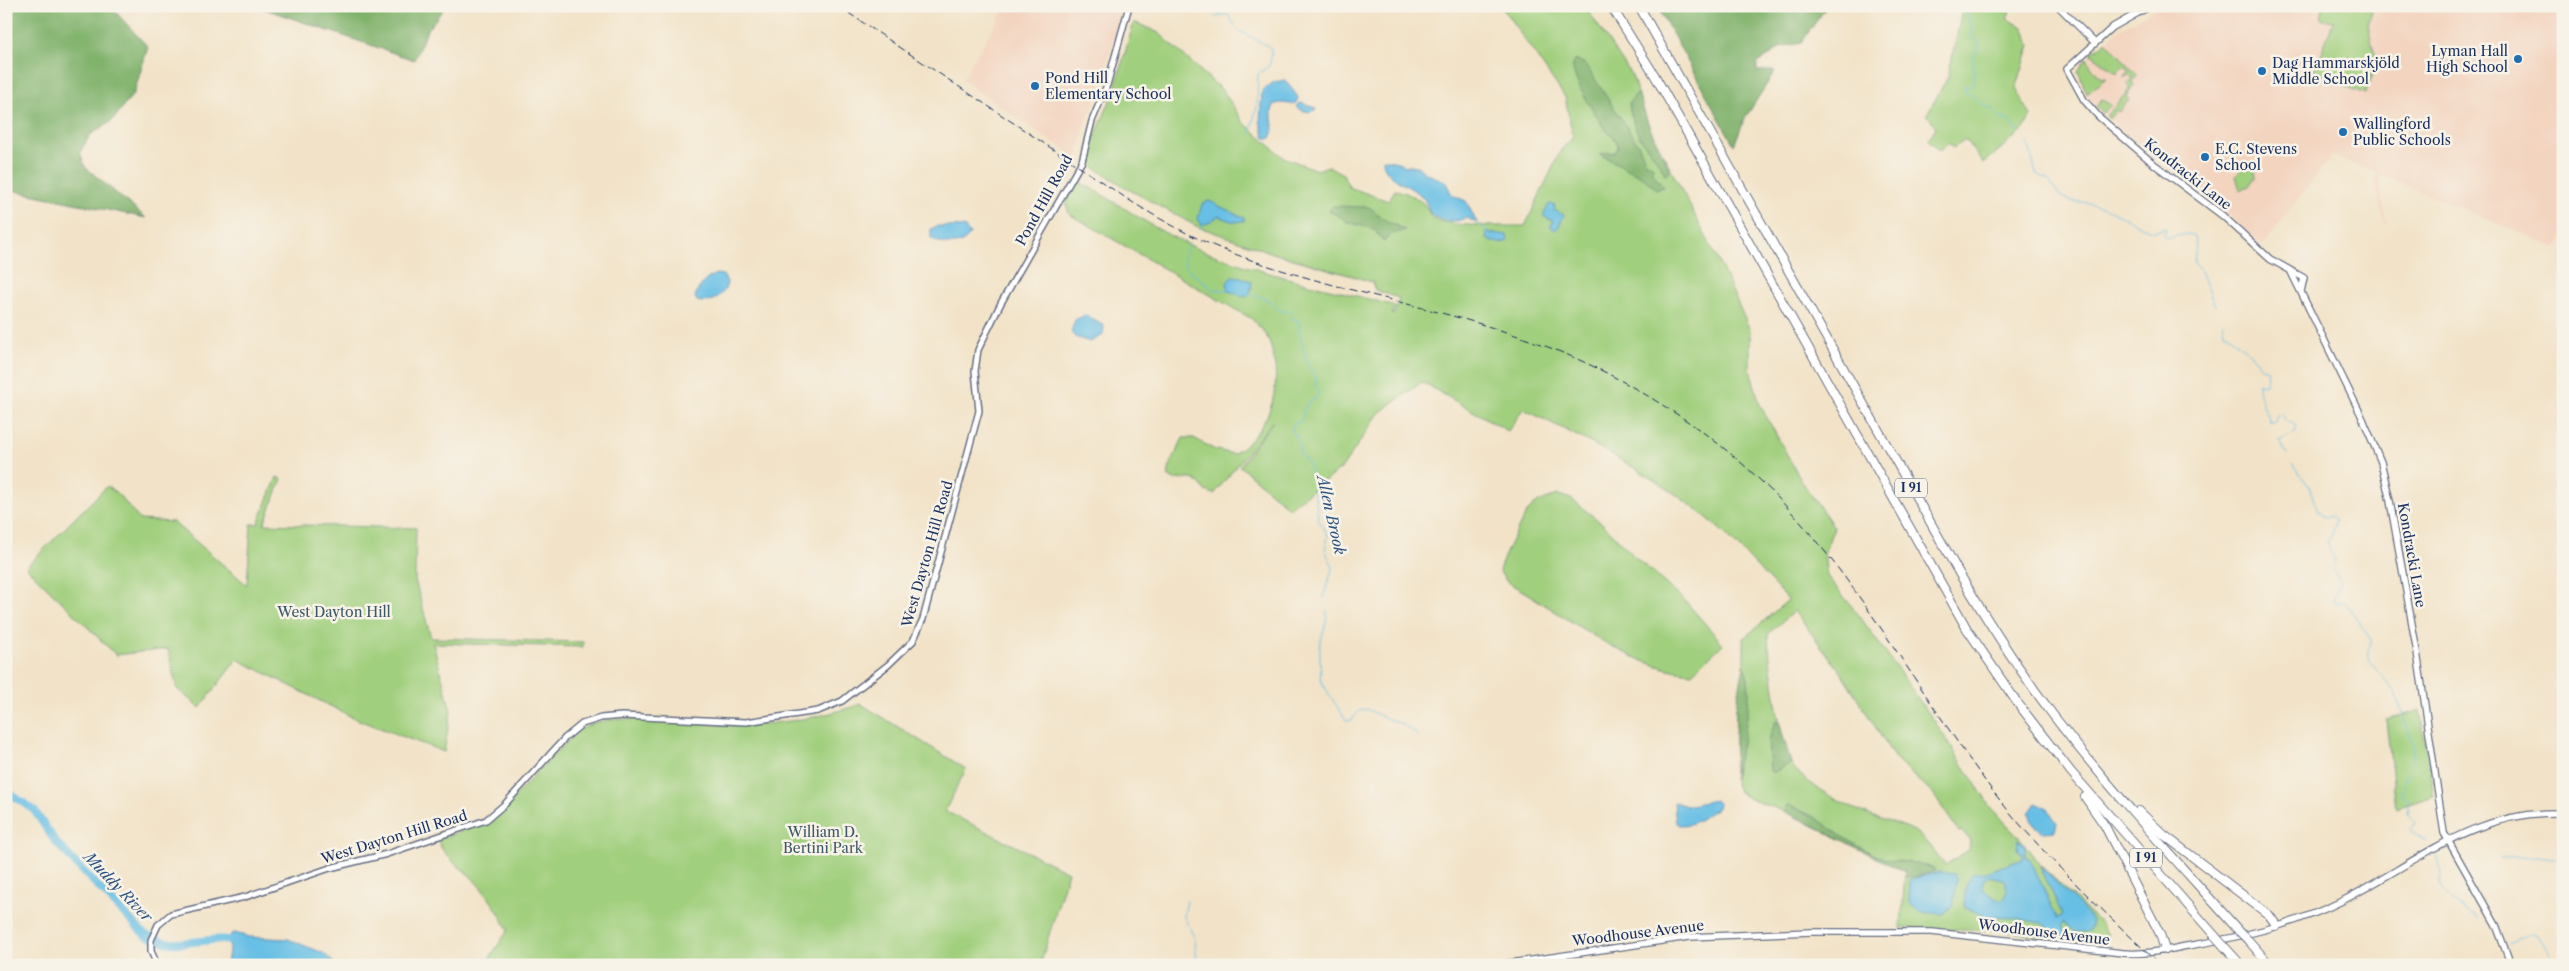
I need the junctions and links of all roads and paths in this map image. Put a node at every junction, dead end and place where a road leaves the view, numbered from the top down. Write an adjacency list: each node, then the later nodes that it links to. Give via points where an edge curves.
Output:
1 (1130, 6): 9 (street, Pond Hill Road, via 1104,94 1089,129 1082,161 980,345 975,363)
2 (1611, 6): 10 (highway, I 91, via 1659,84 1954,607 2016,701)
3 (1639, 6): 11 (highway, I 91, via 1966,586 2043,702)
4 (2058, 6): 6 (main road)
5 (2150, 6): 6 (main road, via 2113,27)
6 (2095, 42): 7 (main road, Kondracki Lane, via 2067,69 2084,100 2098,116 2223,216 2270,259)
7 (2291, 272): 8 (main road, Kondracki Lane); 8 (main road, via 2304,278)
8 (2301, 291): 13 (main road, Kondracki Lane, via 2363,419 2383,470)
9 (979, 401): 16 (street, West Dayton Hill Road, via 920,626 908,646 842,701 809,714 758,721 636,715 595,720 579,726 486,820 387,854 166,917 154,931 150,946)
10 (2077, 779): 15 (highway, via 2082,793 2105,826); 18 (highway, I 91, bridge)
11 (2119, 796): 14 (highway, via 2133,804 2171,840 2269,916); 19 (highway, I 91, bridge)
12 (2563, 813): 13 (main road, Woodhouse Avenue, via 2508,818)
13 (2448, 840): 14 (main road, Woodhouse Avenue, via 2339,902); 20 (main road, Kondracki Lane, via 2496,925)
14 (2277, 926): 15 (main road, Woodhouse Avenue)
15 (2165, 950): 17 (main road, Woodhouse Avenue, via 2130,954 1932,932 1810,932 1689,937)
16 (156, 965)
17 (1497, 965)
18 (2241, 965)
19 (2270, 965)
20 (2511, 965)

